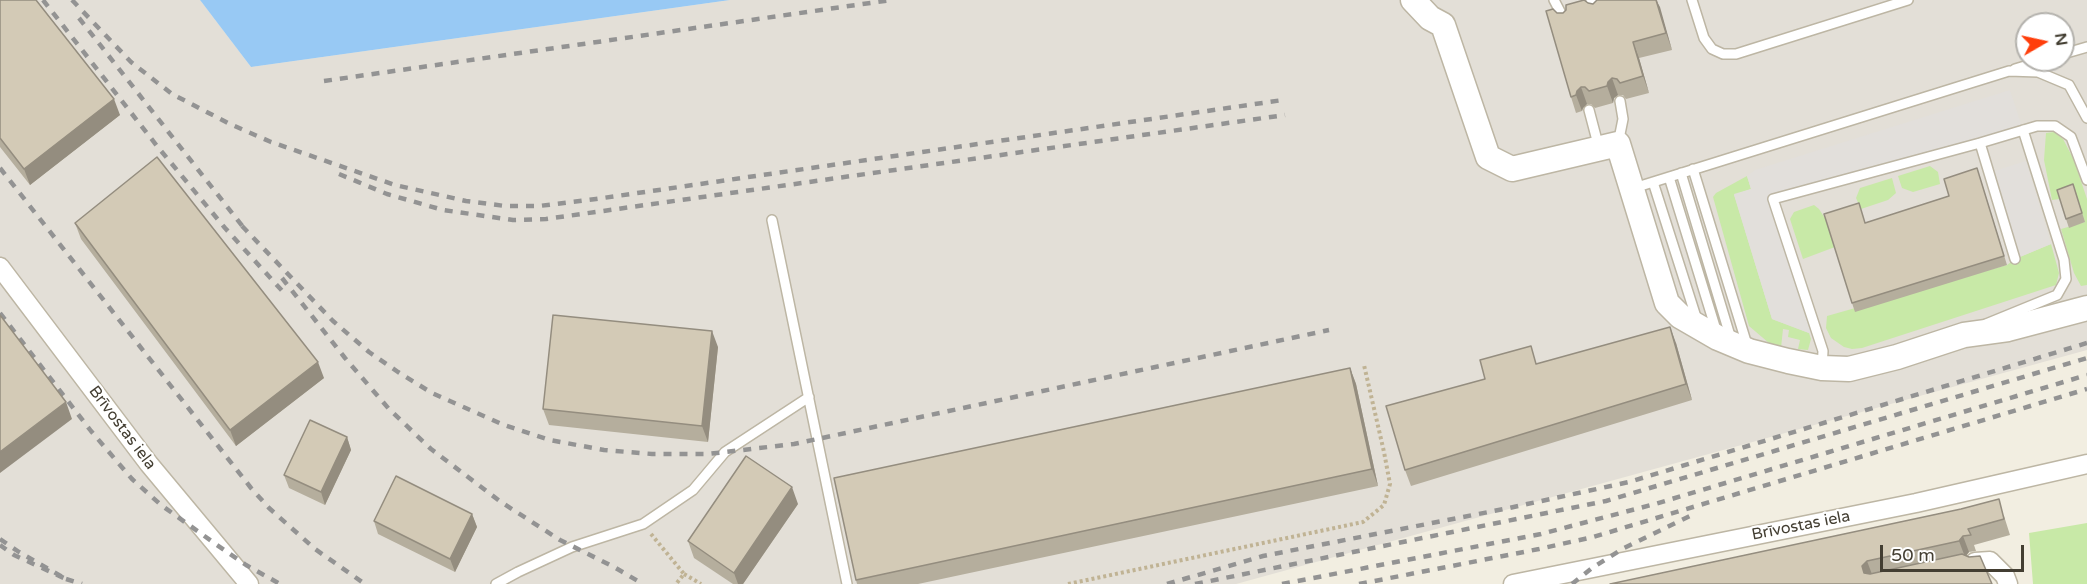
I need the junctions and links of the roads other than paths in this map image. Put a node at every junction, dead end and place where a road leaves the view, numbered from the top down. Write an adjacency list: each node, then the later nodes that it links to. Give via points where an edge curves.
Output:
1 (1413, 0): 15 (street, via 1443,25 1488,157 1512,169)
2 (1554, 0): 7 (lane)
3 (1591, 0): 6 (lane)
4 (1692, 0): 5 (lane, via 1704,38 1712,50 1723,54 1736,54)
5 (1908, 0)
6 (1597, 14)
7 (1566, 23)
8 (2015, 69): 9 (lane)
9 (2009, 71): 12 (lane, via 2038,72 2069,85); 16 (lane)
10 (1620, 101): 15 (lane, via 1623,119)
11 (1589, 110): 15 (lane)
12 (2087, 118)
13 (2023, 130): 14 (lane); 19 (lane, via 2055,126 2071,137); 25 (lane, via 2064,260 2066,279 2056,295)
14 (1980, 143): 22 (lane); 27 (lane, via 1773,199 1823,351)
15 (1609, 146): 20 (street)
16 (1693, 169): 17 (lane); 26 (lane)
17 (1681, 173): 18 (lane); 26 (lane)
18 (1668, 177): 20 (lane); 26 (lane)
19 (2087, 180)
20 (1643, 185): 26 (street, via 1667,303 1680,316)
21 (772, 220): 28 (lane)
22 (2015, 259)
23 (0, 267): 31 (street, Brīvostas iela, via 149,464)
24 (2087, 308): 25 (street, via 2008,329)
25 (1964, 335): 27 (street, via 1849,369)
26 (1725, 340): 27 (street)
27 (1822, 368)
28 (809, 397): 32 (lane, via 725,452 693,490 643,524 572,547); 33 (lane)
29 (2087, 464): 34 (street, Brīvostas iela, via 1916,503)
30 (1969, 563): 35 (street, via 1990,561)
31 (249, 584)
32 (496, 584)
33 (847, 584)
34 (1513, 584)
35 (2008, 584)

